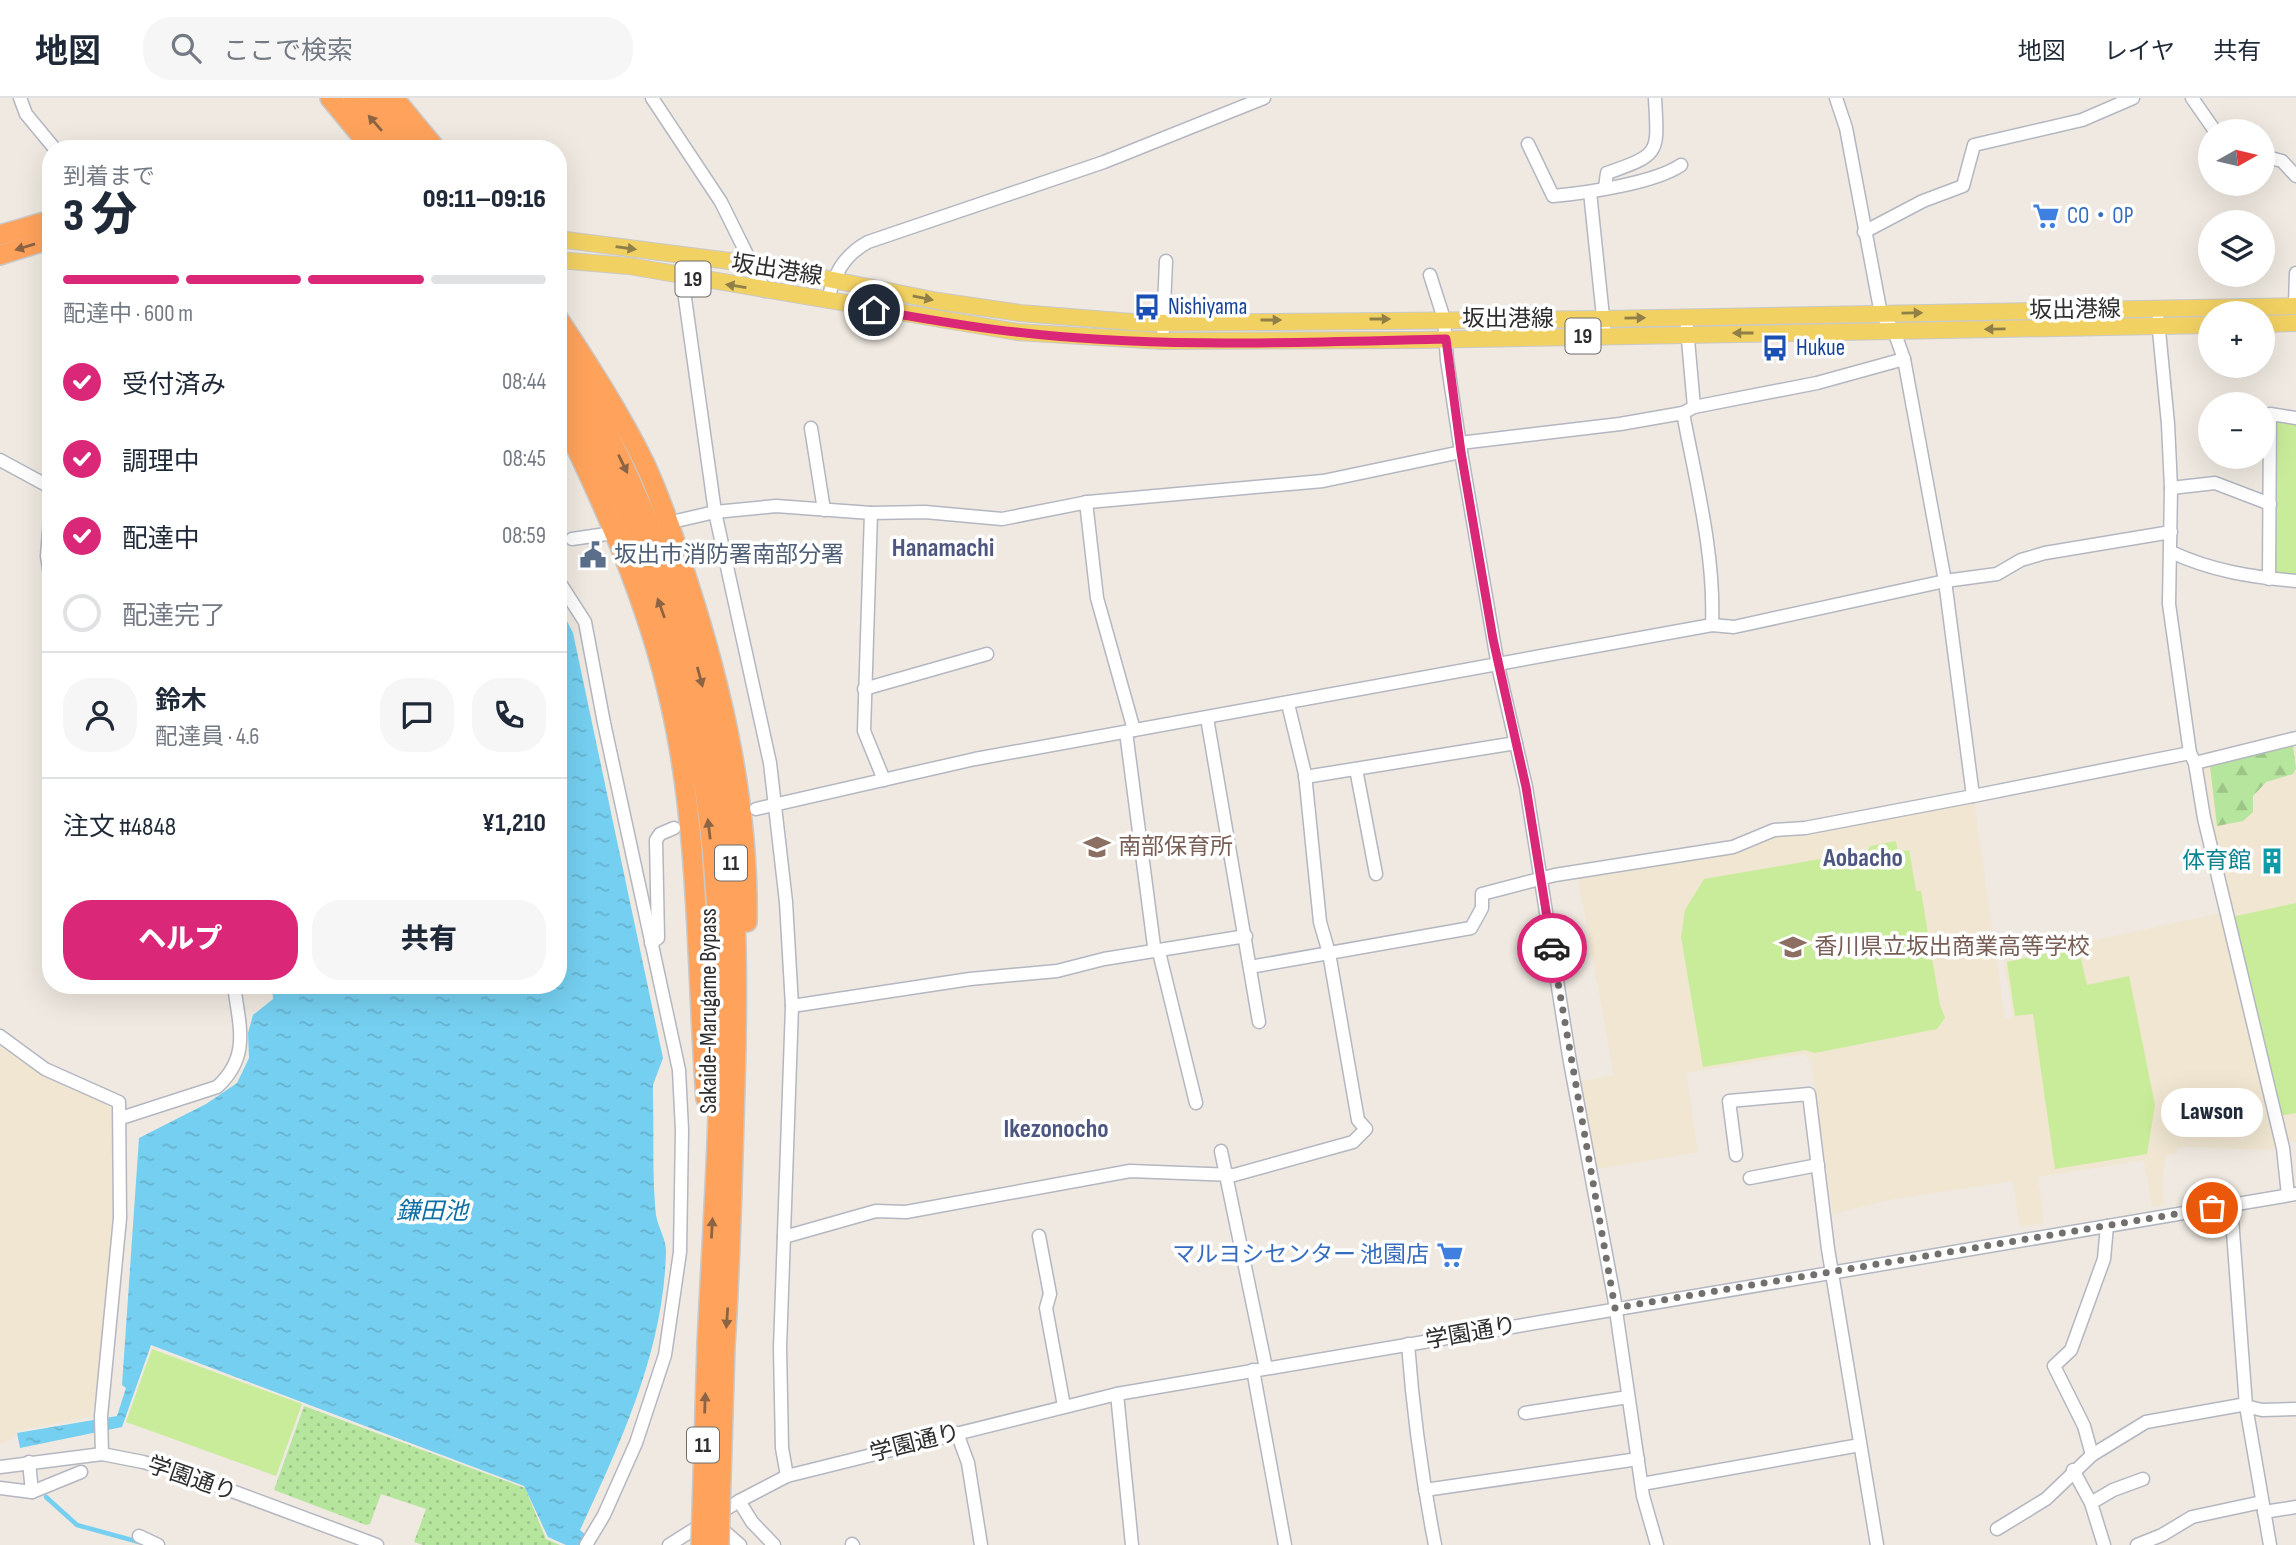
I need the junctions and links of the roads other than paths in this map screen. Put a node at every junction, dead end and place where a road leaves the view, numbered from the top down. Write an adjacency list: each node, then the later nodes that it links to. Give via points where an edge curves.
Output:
1 (20, 98): 13 (street, via 26,114)
2 (330, 98): 14 (highway)
3 (353, 98): 15 (highway, one-way to 3)
4 (375, 98): 16 (highway)
5 (394, 98): 17 (highway)
6 (652, 98): 33 (street, via 721,202)
7 (1264, 98): 37 (street, via 1104,162 868,242 851,252)
8 (1655, 98): 22 (street, via 1653,151 1644,160 1607,173)
9 (1836, 98): 25 (street, via 1846,128)
10 (2133, 98): 25 (street, via 2081,120 1974,145 1963,186)
11 (2192, 98): 12 (street)
12 (2207, 119)
13 (48, 140)
14 (365, 140)
15 (389, 140)
16 (410, 140)
17 (429, 140)
18 (1528, 144): 23 (street, via 1553,196)
19 (2275, 159): 21 (street)
20 (1681, 165): 22 (street, via 1671,172)
21 (2296, 176)
22 (1605, 187): 23 (street)
23 (1590, 192): 44 (street)
24 (42, 223): 26 (highway)
25 (1864, 232): 41 (street)
26 (0, 235)
27 (567, 240): 30 (main road, 坂出港線 / 19, one-way to 30)
28 (42, 242): 29 (highway, one-way to 29)
29 (0, 255)
30 (685, 257): 33 (main road, 坂出港線 / 19); 36 (street)
31 (1166, 261): 45 (street)
32 (567, 262): 36 (main road, 坂出港線 / 19, via 629,266)
33 (753, 264): 37 (main road, 坂出港線 / 19); 38 (street)
34 (2296, 273): 40 (street)
35 (1430, 275): 43 (street)
36 (682, 277): 38 (main road, 坂出港線 / 19, one-way to 36); 70 (street)
37 (832, 279): 39 (street); 45 (main road, 坂出港線 / 19, one-way to 45, via 1020,313)
38 (765, 291): 39 (main road, 坂出港線 / 19)
39 (828, 301): 54 (main road, 坂出港線 / 19, via 1017,332)
40 (2296, 306): 42 (main road, 坂出港線 / 19)
41 (1881, 314): 42 (main road, 坂出港線 / 19, one-way to 42); 49 (main road, 坂出港線 / 19); 50 (street)
42 (2157, 317): 46 (main road, 坂出港線 / 19); 50 (main road, 坂出港線 / 19, one-way to 50); 66 (street)
43 (1444, 319): 44 (main road, 坂出港線 / 19); 45 (main road, 坂出港線 / 19, one-way to 43); 53 (street)
44 (1604, 319): 49 (main road, 坂出港線 / 19, one-way to 49); 52 (street)
45 (1163, 323): 54 (street)
46 (2198, 323)
47 (2296, 323): 48 (main road)
48 (2275, 324)
49 (1687, 325): 50 (main road, 坂出港線 / 19, one-way to 49); 52 (main road, 坂出港線 / 19); 59 (street)
50 (1895, 331): 55 (street)
51 (567, 332): 72 (highway, via 639,453)
52 (1605, 336): 53 (main road, 坂出港線 / 19)
53 (1446, 339): 54 (main road, 坂出港線 / 19); 63 (street)
54 (1163, 341)
55 (1904, 359): 59 (street); 78 (street)
56 (567, 363): 58 (highway, Sakaide-Marugame Bypass / 11)
57 (567, 386): 58 (highway, Sakaide-Marugame Bypass / 11)
58 (586, 407): 116 (highway, Sakaide-Marugame Bypass / 11, one-way to 58, via 717,915 700,760 664,615); 123 (highway, Sakaide-Marugame Bypass / 11, one-way to 123, via 657,540 701,682 718,760 735,914 736,1072)
59 (1689, 410): 63 (street); 81 (street)
60 (2296, 418): 68 (street, via 2270,414)
61 (567, 428): 74 (highway)
62 (811, 428): 69 (street)
63 (1460, 448): 67 (street, via 1323,481); 83 (street)
64 (0, 460): 65 (street)
65 (42, 484)
66 (2171, 488): 68 (street, via 2215,483); 73 (street)
67 (1086, 502): 71 (street, via 1002,519); 87 (street, via 1097,598)
68 (2270, 504): 77 (street)
69 (824, 510): 70 (street, via 776,506); 71 (street)
70 (715, 512): 72 (street); 95 (street)
71 (872, 513): 84 (street)
72 (666, 524): 123 (highway, 11, via 721,697 736,770 747,892 746,1002)
73 (2171, 531): 76 (street); 78 (street, via 2045,553 1997,574)
74 (620, 532): 75 (street); 116 (highway, via 656,649 681,760)
75 (572, 539)
76 (2171, 552): 77 (street, via 2203,567); 90 (street, via 2169,604)
77 (2269, 579): 79 (street)
78 (1945, 581): 81 (street, via 1734,627); 94 (street)
79 (2296, 581)
80 (567, 593): 101 (street, via 585,622)
81 (1712, 625): 83 (street)
82 (987, 654): 84 (street)
83 (1498, 666): 85 (street); 89 (street)
84 (864, 688): 93 (street, via 864,731)
85 (1288, 704): 86 (street); 92 (street)
86 (1207, 718): 87 (street); 100 (street)
87 (1130, 731): 93 (street); 102 (street)
88 (2296, 738): 90 (street)
89 (1516, 743): 91 (street); 99 (street)
90 (2192, 758): 94 (street); 117 (street)
91 (1356, 769): 92 (street); 98 (street)
92 (1305, 777): 103 (street, via 1320,922)
93 (884, 780): 95 (street)
94 (1973, 796): 99 (street, via 1774,830 1721,849)
95 (776, 804): 96 (street); 106 (street)
96 (756, 809)
97 (674, 828): 101 (street, via 656,840 658,939)
98 (1376, 874)
99 (1541, 877): 103 (street, via 1482,894 1482,908 1471,928); 124 (street)
100 (1246, 936): 102 (street); 104 (street)
101 (651, 943): 156 (street, via 680,1081 680,1252 665,1355 653,1398 621,1480)
102 (1158, 951): 106 (street, via 1057,971 970,978); 109 (street)
103 (1329, 953): 104 (street); 114 (street, via 1358,1121 1366,1129 1353,1142 1335,1149)
104 (1251, 967): 107 (street)
105 (235, 994): 110 (street, via 241,1046 230,1076 217,1087 186,1099)
106 (792, 1006): 121 (street)
107 (1259, 1022)
108 (0, 1036): 110 (street, via 45,1069 120,1102)
109 (1196, 1104)
110 (121, 1118): 136 (street, via 117,1277)
111 (1221, 1151): 114 (street)
112 (1737, 1155): 113 (street, via 1729,1101 1809,1094)
113 (1818, 1164): 115 (street); 122 (street)
114 (1226, 1175): 121 (street, via 1130,1171 906,1212 876,1211); 127 (street)
115 (1750, 1178)
116 (714, 1195): 126 (highway, Sakaide-Marugame Bypass / 11, one-way to 116)
117 (2292, 1195): 118 (street, 学園通り)
118 (2231, 1205): 119 (street, 学園通り); 131 (street)
119 (2107, 1226): 122 (street, 学園通り); 137 (street, via 2108,1247 2071,1350 2054,1366 2084,1426)
120 (1039, 1236): 130 (street, via 1050,1294 1046,1308)
121 (784, 1237): 143 (street, via 780,1348)
122 (1833, 1271): 124 (street, 学園通り); 135 (street)
123 (729, 1283): 126 (highway, Sakaide-Marugame Bypass / 11, one-way to 126)
124 (1615, 1308): 125 (street, 学園通り); 129 (street)
125 (1408, 1344): 127 (street, 学園通り); 147 (street)
126 (716, 1346): 160 (highway, Sakaide-Marugame Bypass / 11, one-way to 126, bridge); 161 (highway, Sakaide-Marugame Bypass / 11, bridge)
127 (1260, 1369): 128 (street, 学園通り); 166 (street)
128 (1116, 1394): 130 (street, 学園通り); 165 (street)
129 (1628, 1397): 133 (street); 138 (street)
130 (1064, 1406): 134 (street, 学園通り)
131 (2246, 1406): 132 (street); 137 (street, via 2146,1422); 151 (street)
132 (2296, 1409)
133 (1525, 1413)
134 (957, 1433): 143 (street, 学園通り); 164 (street, via 968,1464)
135 (1860, 1445): 145 (street); 169 (street)
136 (102, 1454): 139 (street, 学園通り); 158 (street, 学園通り, via 165,1467)
137 (2092, 1454): 141 (street)
138 (1638, 1459): 145 (street); 147 (street)
139 (29, 1462): 140 (street, 学園通り); 148 (street)
140 (0, 1467)
141 (2073, 1470): 150 (street); 154 (street, via 2046,1499)
142 (81, 1472): 148 (street)
143 (787, 1476): 149 (street, 学園通り)
144 (2143, 1479): 150 (street)
145 (1642, 1484): 168 (street)
146 (0, 1488): 148 (street)
147 (1425, 1490): 167 (street)
148 (32, 1492)
149 (738, 1501): 153 (street, 学園通り); 163 (street)
150 (2091, 1503): 170 (street)
151 (2263, 1507): 152 (street); 171 (street, via 2192,1517); 172 (street)
152 (2296, 1507)
153 (711, 1519): 159 (street, 学園通り); 162 (street)
154 (1997, 1529)
155 (139, 1536): 157 (street)
156 (589, 1541)
157 (158, 1545)
158 (377, 1545)
159 (669, 1545)
160 (701, 1545)
161 (719, 1545)
162 (740, 1545)
163 (774, 1545)
164 (981, 1545)
165 (1132, 1545)
166 (1284, 1545)
167 (1435, 1545)
168 (1657, 1545)
169 (1878, 1545)
170 (2104, 1545)
171 (2137, 1545)
172 (2270, 1545)

